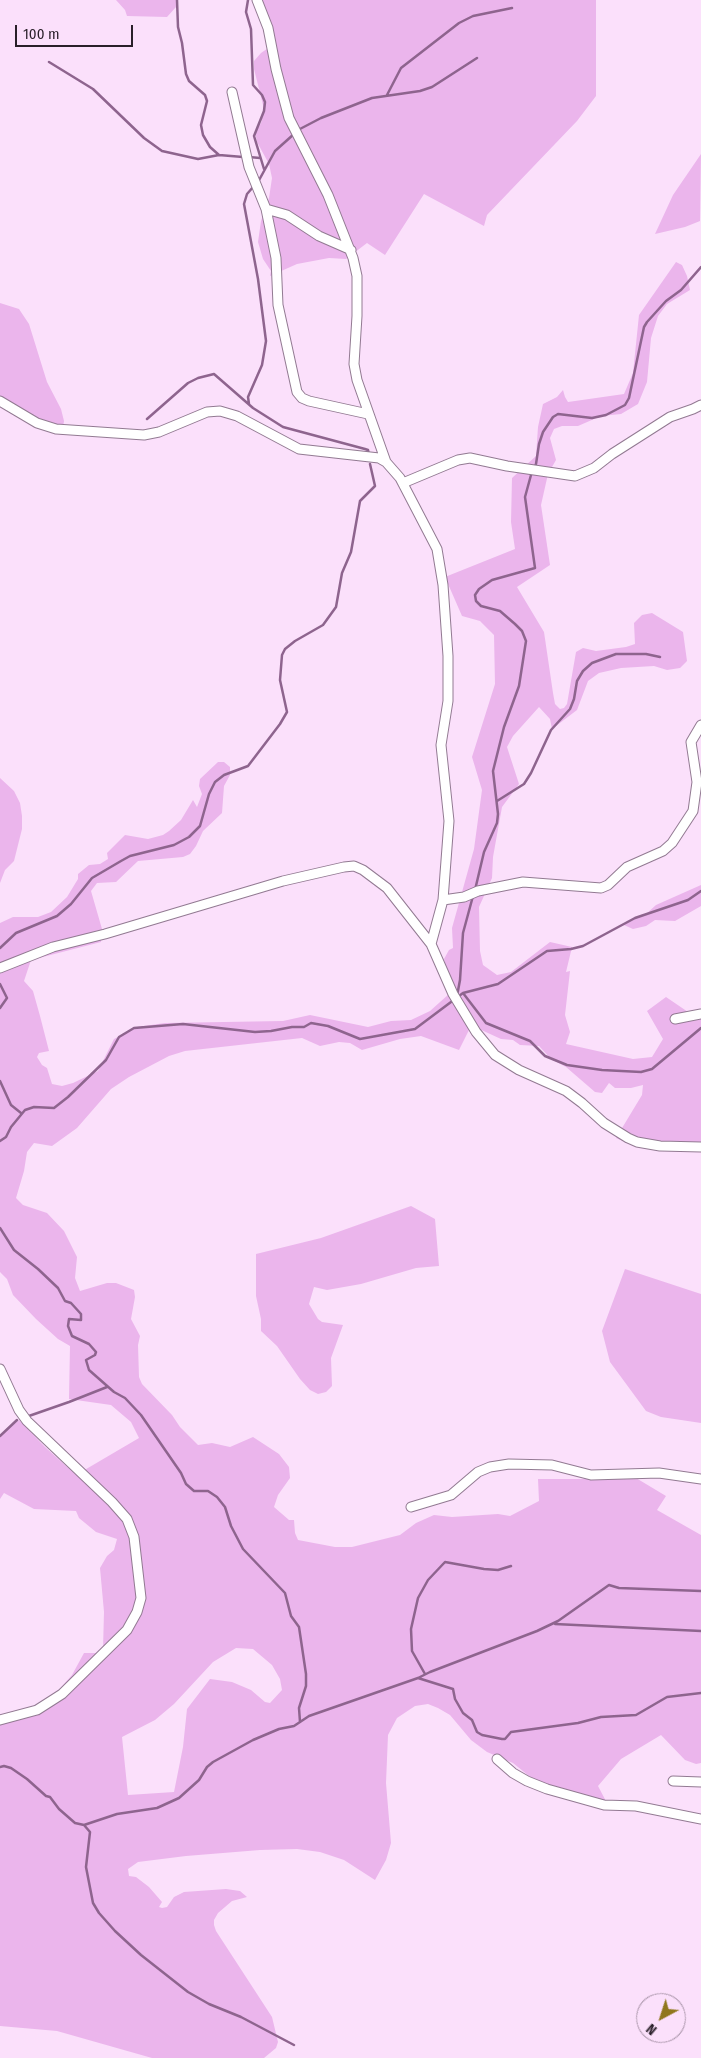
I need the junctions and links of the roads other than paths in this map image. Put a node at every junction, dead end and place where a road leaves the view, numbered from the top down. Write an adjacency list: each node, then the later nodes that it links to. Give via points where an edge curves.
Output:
1 (257, 0): 4 (street, via 268,28 289,118 328,195)
2 (232, 92): 3 (street, via 248,167)
3 (266, 209): 4 (street, via 287,215 319,236); 7 (street, via 276,258 278,305 296,392 309,401)
4 (351, 250): 7 (street, via 357,276 354,364)
5 (0, 401): 8 (street, via 37,423 56,429 135,434 159,432 207,412 220,411 237,416 299,449 370,456)
6 (701, 405): 9 (street, via 670,417 594,468 575,476 470,458)
7 (368, 414): 8 (street)
8 (386, 462): 9 (street)
9 (403, 483): 11 (street, via 437,549 442,569 448,702 442,745 449,821)
10 (701, 725): 11 (street, via 691,742 697,782 693,811 662,851 627,867 601,888 523,882 478,890 464,898)
11 (443, 900): 12 (street)
12 (431, 944): 13 (street, via 387,888 364,870 344,866 52,947); 16 (street, via 453,994 476,1032 495,1055 519,1070 566,1091 604,1123 637,1142)
13 (0, 968)
14 (701, 1014): 15 (street)
15 (675, 1019)
16 (701, 1147)
17 (0, 1369): 20 (street, via 26,1421 127,1519 134,1537 141,1598 127,1630 62,1694 37,1710)
18 (701, 1479): 19 (street, via 659,1473 591,1476 552,1465 508,1464 478,1472 451,1495)
19 (411, 1506)
20 (0, 1720)
21 (497, 1759): 24 (street, via 520,1777 547,1789 604,1805 636,1806)
22 (673, 1782): 23 (street)
23 (701, 1782)
24 (701, 1819)

